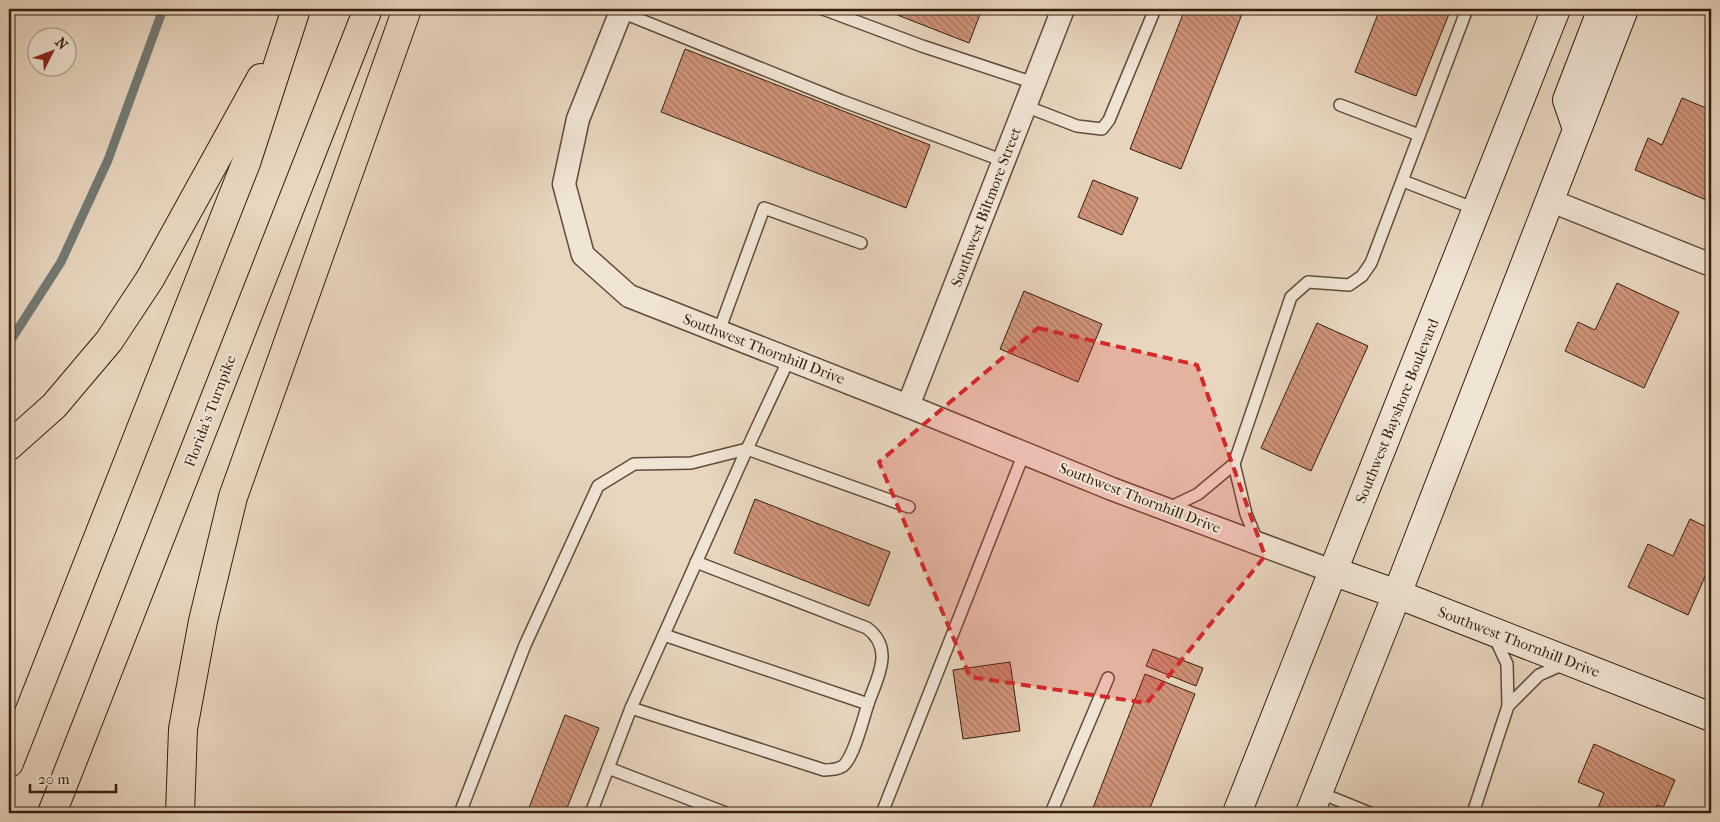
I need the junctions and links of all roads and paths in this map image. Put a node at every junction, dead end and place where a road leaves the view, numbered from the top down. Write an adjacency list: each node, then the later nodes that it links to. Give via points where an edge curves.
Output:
1 (368, 9): 47 (highway, Florida's Turnpike)
2 (406, 9): 48 (highway, via 233,497 203,621 183,728)
3 (823, 9): 12 (lane)
4 (1063, 9): 12 (street, Southwest Biltmore Street)
5 (1156, 9): 14 (lane, via 1109,120 1102,129 1077,126)
6 (1467, 9): 16 (lane)
7 (1556, 9): 20 (main road, Southwest Bayshore Boulevard)
8 (1602, 9): 15 (main road, via 1566,100)
9 (1624, 9): 15 (main road)
10 (622, 10): 17 (lane, via 842,101); 23 (street, Southwest Thornhill Drive, via 578,119 564,184 582,255 629,296)
11 (293, 18): 26 (highway, via 145,287 109,342 54,406); 44 (highway, via 246,163)
12 (1034, 83): 14 (street, Southwest Biltmore Street)
13 (1340, 105): 16 (lane)
14 (1025, 106): 17 (street, Southwest Biltmore Street)
15 (1577, 128): 19 (main road)
16 (1419, 135): 18 (lane)
17 (1004, 161): 25 (street, Southwest Biltmore Street)
18 (1403, 181): 20 (lane); 29 (lane, via 1371,263 1362,276 1349,285 1308,282 1291,297)
19 (1549, 200): 22 (street); 35 (main road)
20 (1478, 210): 34 (main road, Southwest Bayshore Boulevard)
21 (861, 243): 23 (lane, via 764,208)
22 (1711, 265)
23 (719, 331): 24 (street, Southwest Thornhill Drive)
24 (789, 358): 25 (street, Southwest Thornhill Drive); 27 (lane)
25 (908, 406): 28 (street, Southwest Thornhill Drive)
26 (9, 446)
27 (747, 449): 30 (lane); 33 (lane); 49 (lane, via 691,463 634,464 598,486 525,645)
28 (1024, 453): 31 (street, Southwest Thornhill Drive); 52 (lane)
29 (1234, 464): 31 (lane, via 1198,494); 32 (lane, via 1246,514)
30 (909, 507)
31 (1166, 509): 32 (street, Southwest Thornhill Drive)
32 (1258, 543): 34 (street, Southwest Thornhill Drive)
33 (696, 562): 37 (lane); 40 (lane, via 867,628 880,642 883,660)
34 (1332, 571): 35 (main road, Southwest Thornhill Drive); 54 (main road, Southwest Bayshore Boulevard)
35 (1397, 594): 36 (main road, Southwest Thornhill Drive); 46 (main road)
36 (1492, 632): 38 (main road, Southwest Thornhill Drive); 41 (lane, via 1507,664)
37 (664, 635): 40 (lane); 42 (lane)
38 (1568, 662): 41 (lane, via 1539,675); 43 (main road, Southwest Thornhill Drive)
39 (1108, 678): 53 (lane)
40 (868, 704): 42 (lane, via 853,750 843,766 833,770 824,770)
41 (1508, 706): 56 (lane)
42 (631, 708): 45 (lane)
43 (1711, 717)
44 (9, 764)
45 (608, 768): 50 (lane); 51 (lane)
46 (1314, 803): 55 (lane)
47 (52, 813)
48 (180, 813)
49 (460, 813)
50 (591, 813)
51 (726, 813)
52 (882, 813)
53 (1051, 813)
54 (1237, 813)
55 (1370, 813)
56 (1473, 813)

